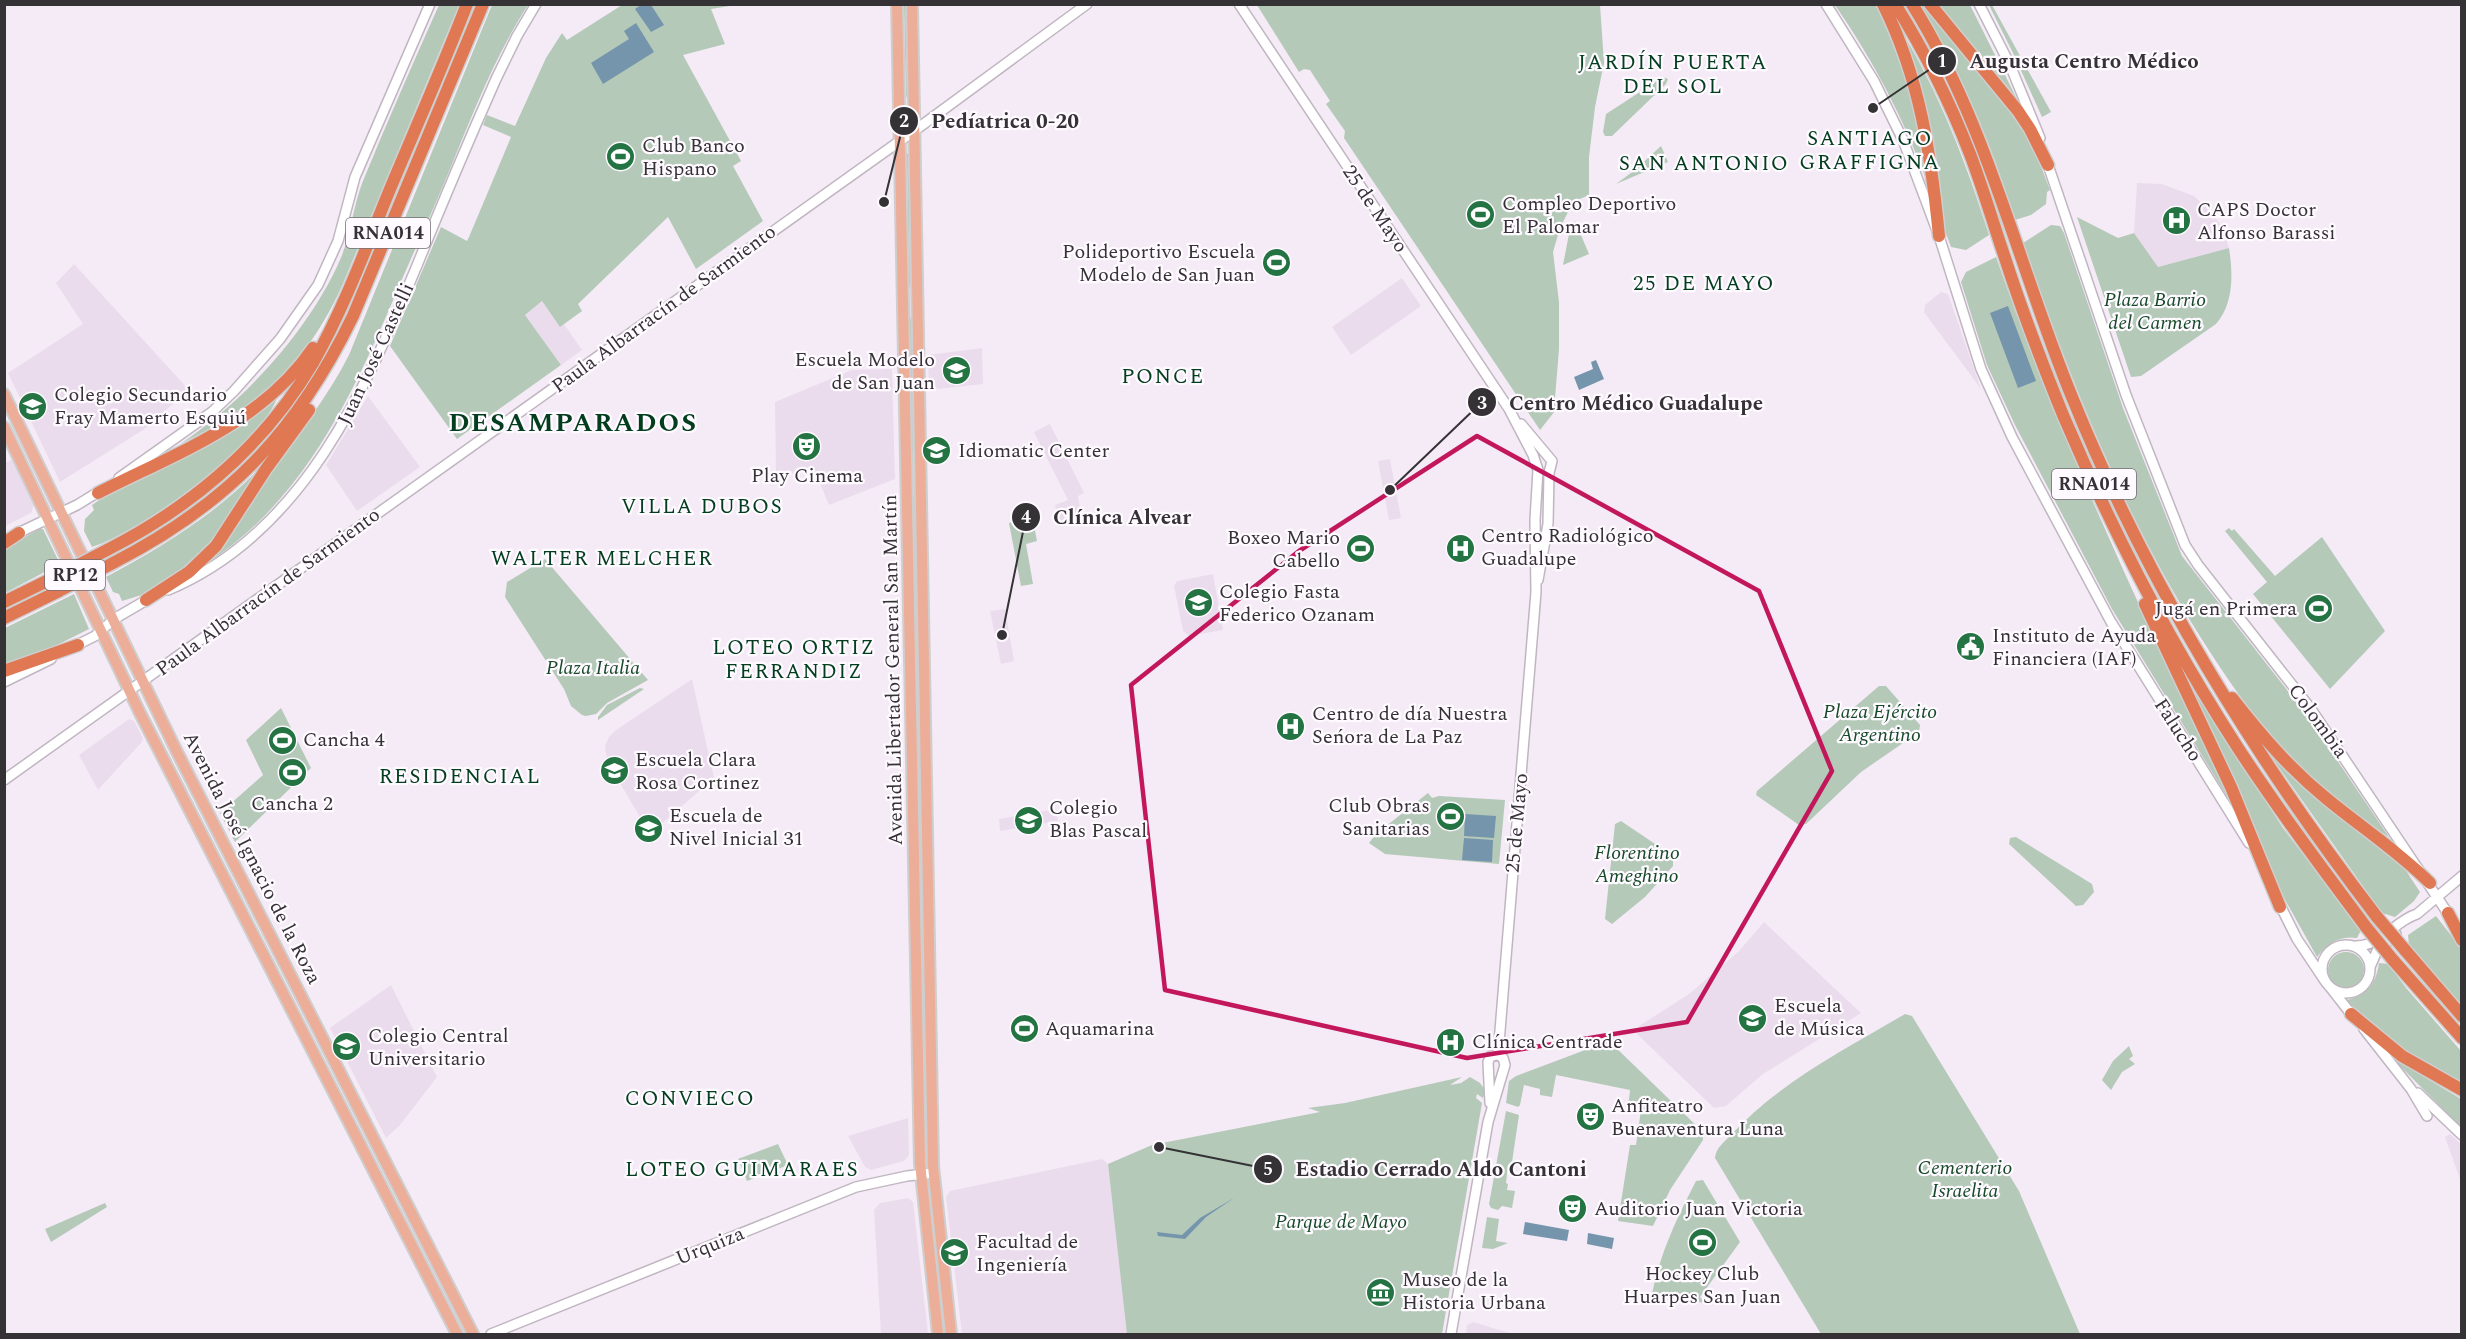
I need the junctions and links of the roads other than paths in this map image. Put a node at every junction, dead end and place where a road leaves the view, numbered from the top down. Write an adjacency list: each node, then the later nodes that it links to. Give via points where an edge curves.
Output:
1 (430, 4): 28 (street, via 355,177 328,265 300,312 258,366 216,408)
2 (467, 4): 20 (highway, RNA014)
3 (483, 4): 19 (highway, RNA014)
4 (536, 4): 38 (street, Juan José Castelli, via 488,96 375,364 326,452 291,497 236,550 191,580)
5 (897, 4): 16 (main road, Avenida Libertador General San Martín)
6 (912, 4): 15 (main road, Avenida Libertador General San Martín)
7 (1087, 4): 15 (street, Paula Albarracín de Sarmiento)
8 (1239, 4): 22 (street, 25 de Mayo)
9 (1826, 4): 18 (street, Falucho, via 1885,103 1913,163)
10 (1883, 4): 18 (highway, via 1906,58 1921,109)
11 (1895, 4): 27 (highway, RNA014, via 1930,65 1963,136 2030,330)
12 (1912, 4): 44 (highway, RNA014, via 1975,128 2040,316 2089,438 2143,553)
13 (1930, 4): 17 (highway, via 2018,111)
14 (1979, 4): 17 (street, Colombia, via 2020,88)
15 (914, 130): 16 (street, Paula Albarracín de Sarmiento); 72 (main road, Avenida Libertador General San Martín)
16 (901, 140): 46 (street, Paula Albarracín de Sarmiento); 73 (main road, Avenida Libertador General San Martín)
17 (2048, 165): 51 (street, Colombia, via 2126,395 2189,551 2312,709)
18 (1939, 236): 53 (street, Falucho, via 1981,369 2033,477 2115,628 2249,844)
19 (368, 280): 38 (highway, via 334,370 225,534 195,567); 40 (highway, RNA014, bridge, via 328,366 298,411 224,491 164,535)
20 (339, 310): 28 (highway, via 298,369 259,406 218,433); 39 (highway, RNA014, bridge, via 319,352 277,415 208,485 172,513)
21 (4, 394): 29 (main road, Avenida José Ignacio de la Roza / RP12)
22 (1512, 413): 24 (street, 25 de Mayo); 25 (street, 25 de Mayo)
23 (4, 427): 32 (main road, Avenida José Ignacio de la Roza / RP12)
24 (1546, 453): 25 (street, via 1538,455); 26 (street)
25 (1536, 464): 26 (street, via 1545,470); 30 (street, 25 de Mayo)
26 (1551, 465): 31 (street)
27 (2089, 473): 53 (highway, via 2140,594 2240,807); 63 (highway, RNA014, bridge, via 2152,601 2211,705 2280,810 2366,927)
28 (98, 493): 29 (street)
29 (62, 512): 32 (street); 41 (main road, Avenida José Ignacio de la Roza / RP12)
30 (1536, 515): 31 (street); 33 (street, 25 de Mayo)
31 (1547, 518): 34 (street, 25 de Mayo)
32 (48, 519): 35 (street); 42 (main road, Avenida José Ignacio de la Roza / RP12)
33 (1536, 531): 34 (street); 37 (street, 25 de Mayo)
34 (1546, 532): 37 (street, 25 de Mayo)
35 (19, 533): 36 (highway)
36 (4, 541)
37 (1536, 592): 64 (street, 25 de Mayo)
38 (146, 600): 41 (street, Juan José Castelli)
39 (4, 602)
40 (4, 618)
41 (114, 619): 42 (street, Juan José Castelli); 46 (main road, Avenida José Ignacio de la Roza)
42 (101, 631): 43 (street, Juan José Castelli); 48 (main road, Avenida José Ignacio de la Roza)
43 (78, 645): 45 (highway); 47 (street, Juan José Castelli)
44 (2197, 651): 51 (highway, via 2287,763); 62 (highway, RNA014, bridge, via 2277,780 2377,917)
45 (4, 671)
46 (144, 681): 48 (street, Paula Albarracín de Sarmiento); 75 (main road, Avenida José Ignacio de la Roza)
47 (4, 682)
48 (130, 691): 49 (street, Paula Albarracín de Sarmiento); 74 (main road, Avenida José Ignacio de la Roza)
49 (4, 780)
50 (2462, 876): 52 (street)
51 (2430, 883): 52 (street, Colombia)
52 (2438, 897): 54 (street, Colombia); 55 (street)
53 (2280, 907): 60 (street, Falucho)
54 (2448, 913): 56 (street, Colombia); 57 (highway)
55 (2417, 914): 58 (street, via 2374,943); 59 (street, via 2379,949)
56 (2462, 931)
57 (2462, 940)
58 (2354, 946): 59 (street, via 2365,954); 60 (street, via 2336,947 2327,954 2322,965)
59 (2370, 967): 60 (street, via 2367,981 2357,990 2343,993)
60 (2328, 984): 61 (street, Falucho)
61 (2351, 1014): 67 (street, Falucho); 68 (highway, via 2402,1056)
62 (2462, 1016)
63 (2462, 1038)
64 (1498, 1055): 65 (street, via 1489,1059); 66 (street, via 1505,1061)
65 (1489, 1069): 66 (street); 70 (street)
66 (1502, 1071): 70 (street)
67 (2405, 1081): 69 (street, Falucho); 71 (street)
68 (2462, 1090)
69 (2427, 1116)
70 (1489, 1119): 79 (street)
71 (2462, 1135)
72 (934, 1173): 73 (street, Urquiza); 78 (main road, Avenida Libertador General San Martín)
73 (921, 1174): 76 (street, Urquiza, via 856,1187); 77 (main road, Avenida Libertador General San Martín)
74 (457, 1335)
75 (473, 1335)
76 (492, 1335)
77 (938, 1335)
78 (951, 1335)
79 (1451, 1335)

